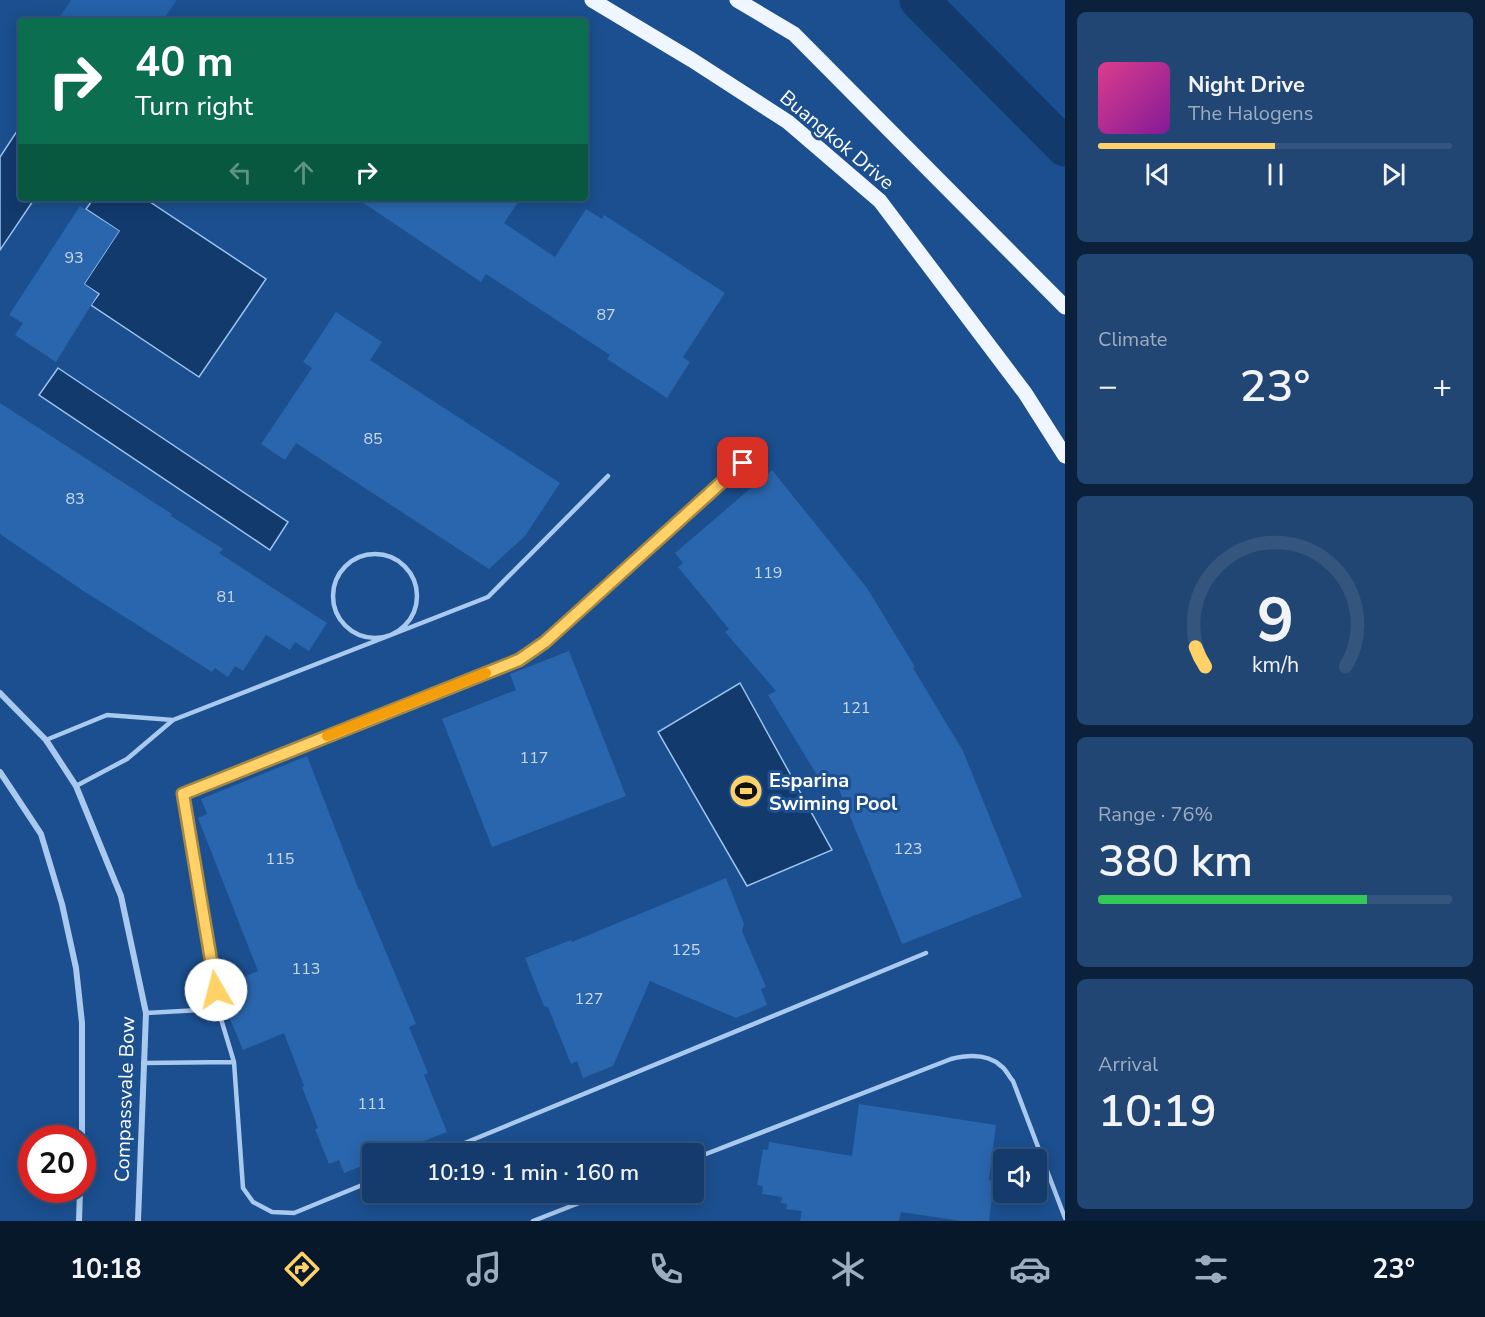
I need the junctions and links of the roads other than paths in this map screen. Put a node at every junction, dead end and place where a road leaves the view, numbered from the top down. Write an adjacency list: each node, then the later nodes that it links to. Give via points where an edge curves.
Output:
1 (592, 0): 4 (main road, Buangkok Drive, via 788,122 880,201 1025,393)
2 (737, 0): 3 (main road, Buangkok Drive, via 794,34)
3 (1065, 307)
4 (1065, 456)
5 (743, 463): 14 (lane, via 545,642 519,660 183,794)
6 (608, 476): 7 (lane, via 488,597)
7 (389, 635): 7 (lane, via 375,638 355,633 340,619 334,606 336,578 356,558 390,557 414,580 417,593 410,619); 9 (lane)
8 (0, 693): 10 (street, Compassvale Bow)
9 (173, 720): 10 (lane, via 107,715); 12 (lane, via 127,759)
10 (46, 740): 12 (street, Compassvale Bow)
11 (0, 772): 18 (street, via 41,834 62,904 76,968 82,1023)
12 (76, 786): 15 (street, Compassvale Bow, via 121,896)
13 (926, 953): 19 (lane)
14 (218, 1009): 15 (lane); 16 (lane)
15 (146, 1013): 17 (street, Compassvale Bow)
16 (234, 1062): 17 (lane); 21 (lane, via 243,1188 253,1202 272,1212 294,1213)
17 (143, 1063): 26 (street, Compassvale Bow)
18 (82, 1125)
19 (465, 1143)
20 (704, 1155): 24 (lane, via 951,1059 967,1055 987,1058 1001,1066 1012,1081)
21 (362, 1185)
22 (80, 1203): 25 (street)
23 (579, 1203): 27 (lane)
24 (1065, 1218)
25 (79, 1221)
26 (138, 1221)
27 (533, 1221)

